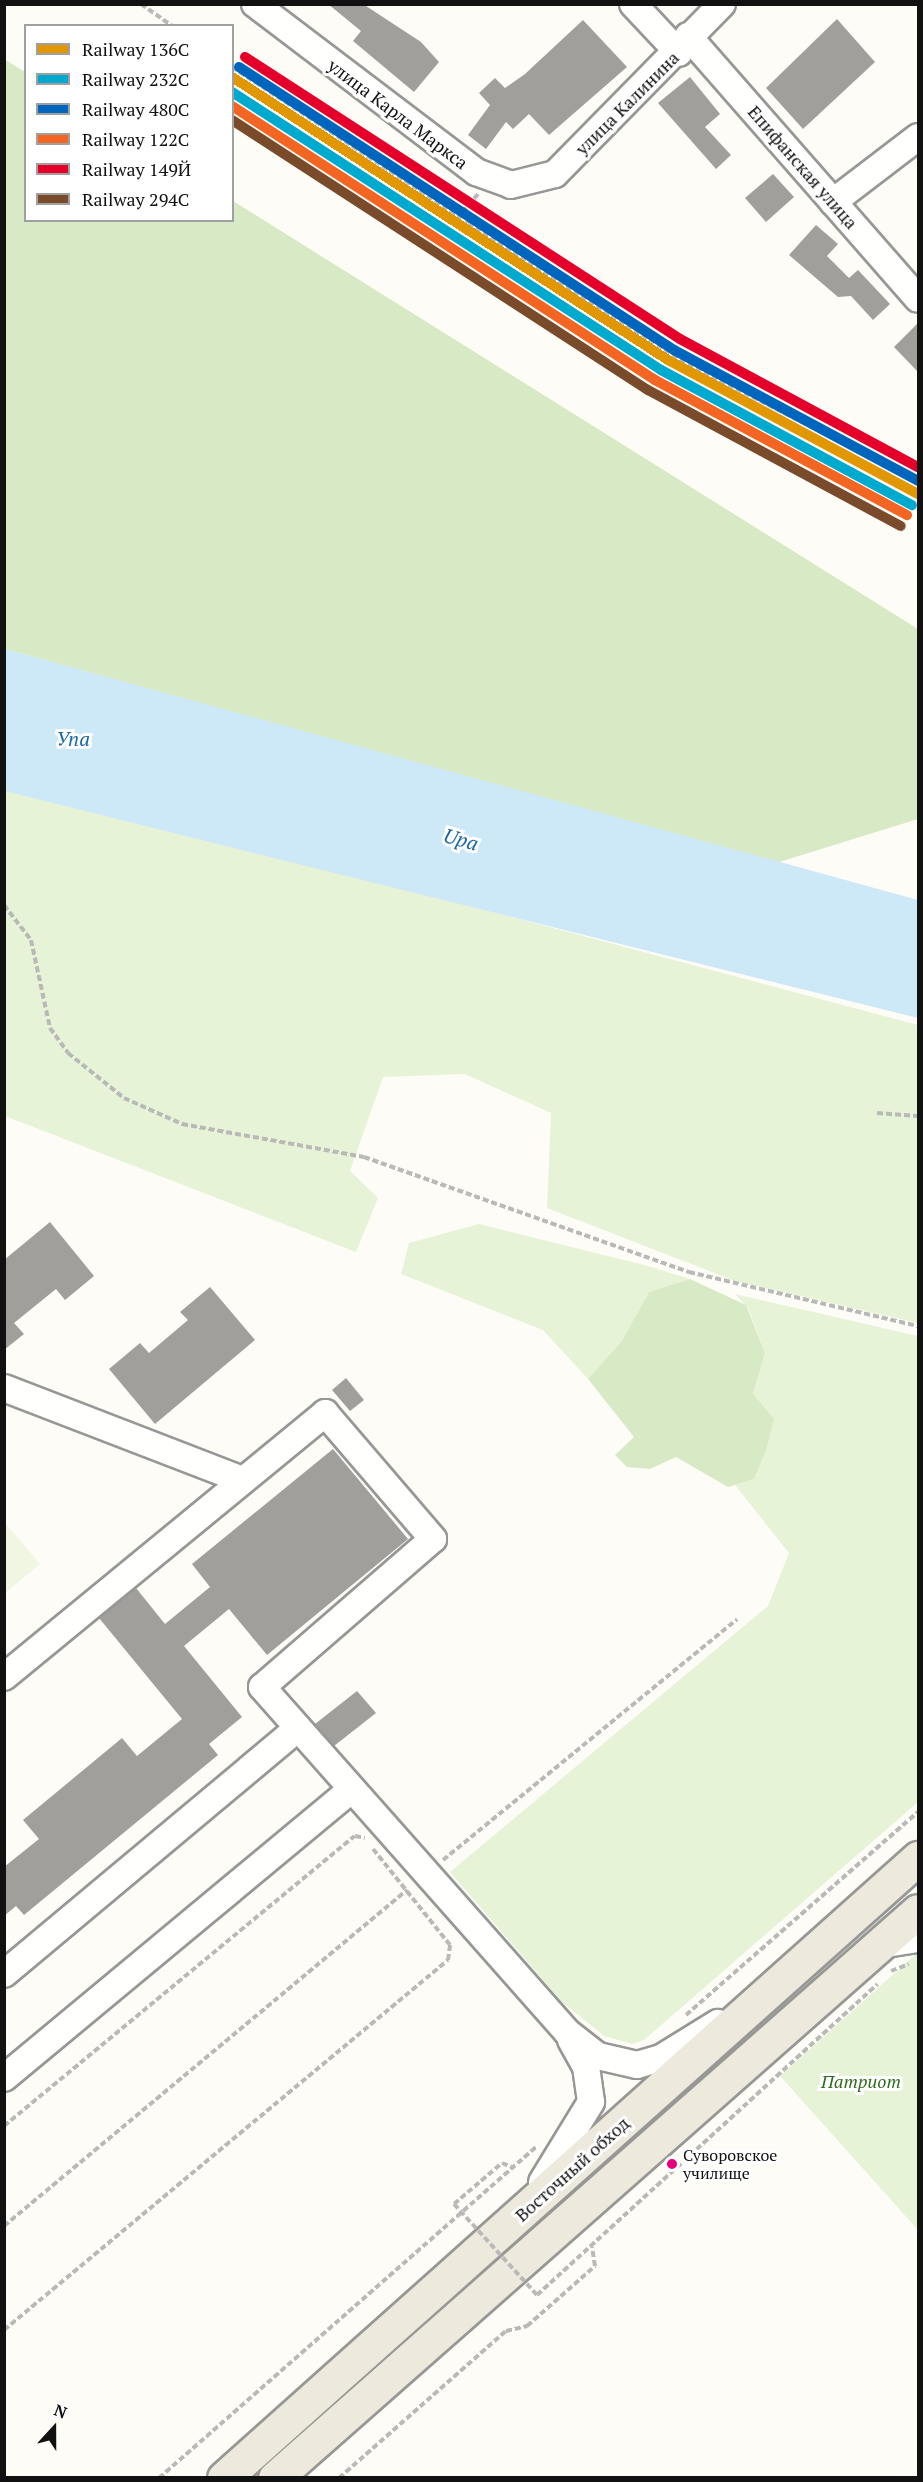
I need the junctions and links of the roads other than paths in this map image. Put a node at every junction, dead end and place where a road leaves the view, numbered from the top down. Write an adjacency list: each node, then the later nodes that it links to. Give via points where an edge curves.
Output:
1 (255, 4): 6 (street, улица Карла Маркса, via 489,181 511,185)
2 (633, 4): 4 (street, Епифанская улица)
3 (722, 4): 4 (street, улица Калинина)
4 (683, 44): 6 (street, улица Калинина); 7 (street, Епифанская улица)
5 (918, 137): 7 (street)
6 (555, 174)
7 (833, 202): 8 (street, Епифанская улица)
8 (918, 299)
9 (4, 1388): 10 (street)
10 (243, 1480): 11 (street); 12 (street, via 325,1413 433,1539 262,1687)
11 (4, 1677)
12 (298, 1728): 13 (street); 18 (street)
13 (352, 1789): 20 (street); 21 (street)
14 (918, 1858): 19 (main road, Восточный обход)
15 (918, 1911): 17 (main road, Восточный обход)
16 (918, 1939): 17 (street)
17 (880, 1945): 24 (main road, Восточный обход)
18 (4, 1974)
19 (775, 1988): 20 (street, via 661,2058 637,2065 598,2056); 22 (main road, Восточный обход)
20 (567, 2032): 22 (street, via 586,2067 591,2102 575,2135)
21 (4, 2078)
22 (515, 2220): 23 (main road, Восточный обход)
23 (224, 2478)
24 (275, 2478)

